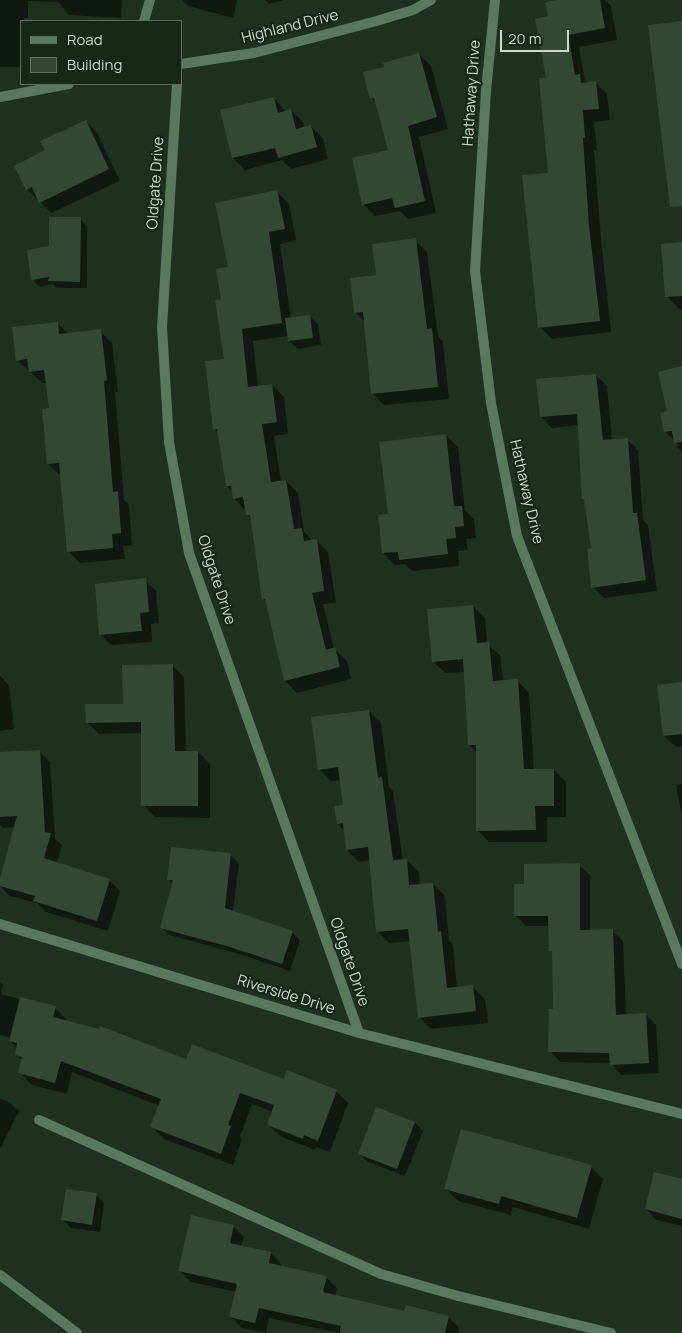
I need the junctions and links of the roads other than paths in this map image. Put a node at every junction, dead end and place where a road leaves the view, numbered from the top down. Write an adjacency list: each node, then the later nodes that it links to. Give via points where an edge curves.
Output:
1 (150, 0): 4 (street)
2 (432, 0): 5 (street, Highland Drive, via 413,10 373,22 263,50)
3 (495, 0): 10 (street, Hathaway Drive, via 475,271 491,403 517,536)
4 (144, 20)
5 (182, 64)
6 (64, 85): 8 (street)
7 (177, 85): 11 (street, Oldgate Drive, via 162,327 170,442 189,552)
8 (0, 98)
9 (0, 924): 11 (street, Riverside Drive)
10 (682, 964)
11 (359, 1033): 12 (street, Riverside Drive)
12 (682, 1114)
13 (39, 1120): 16 (street, via 380,1274)
14 (0, 1275): 15 (street)
15 (77, 1333)
16 (611, 1333)

